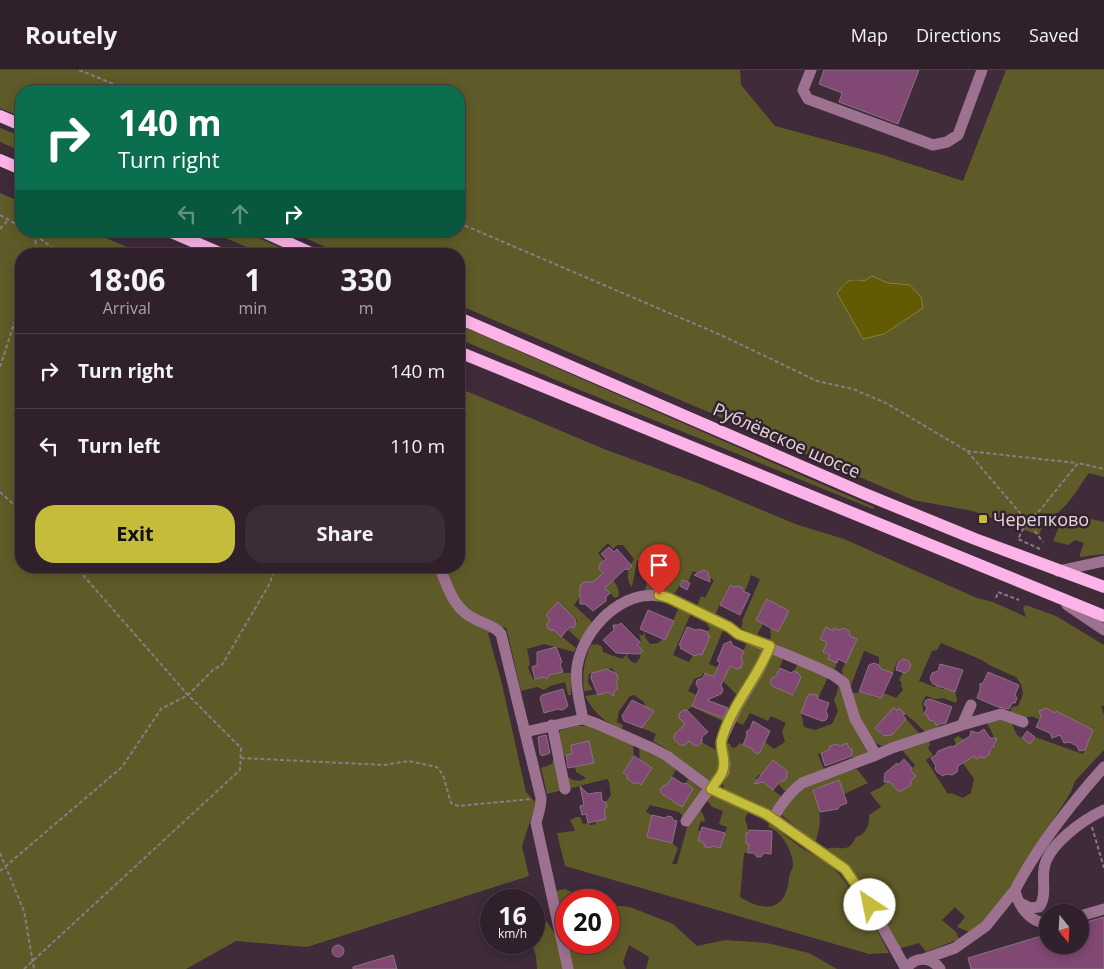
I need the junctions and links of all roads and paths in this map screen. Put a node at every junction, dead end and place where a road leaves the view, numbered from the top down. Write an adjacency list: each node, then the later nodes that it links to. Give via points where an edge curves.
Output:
1 (79, 70): 4 (path)
2 (811, 70): 3 (street, via 803,90 808,99 933,145 958,135)
3 (982, 70)
4 (116, 85)
5 (0, 116): 6 (main road)
6 (15, 122)
7 (0, 160): 8 (main road)
8 (15, 166)
9 (0, 215): 10 (path)
10 (8, 220): 11 (path); 13 (path)
11 (15, 224)
12 (465, 226): 24 (path, via 714,332 817,381 854,389 886,403)
13 (0, 229)
14 (38, 237): 17 (path)
15 (183, 237): 18 (main road)
16 (275, 237): 19 (main road)
17 (53, 248)
18 (208, 248)
19 (300, 248)
20 (15, 321): 23 (path)
21 (465, 321): 33 (main road, Рублёвское шоссе, via 866,494)
22 (465, 354): 38 (main road)
23 (0, 367)
24 (968, 451): 25 (path); 29 (path)
25 (1078, 463): 26 (path); 29 (path)
26 (1104, 469)
27 (0, 492): 28 (path)
28 (15, 506)
29 (1027, 521): 30 (path); 31 (path, via 1018,538)
30 (1043, 542)
31 (1040, 549)
32 (1104, 562): 33 (street)
33 (1058, 571): 37 (main road, Рублёвское шоссе)
34 (81, 573): 44 (path)
35 (273, 573): 44 (path, via 222,664)
36 (442, 573): 50 (street, via 461,611 496,627 501,634)
37 (1101, 587)
38 (1049, 593): 41 (main road); 42 (street)
39 (996, 598): 40 (path, via 998,592)
40 (1019, 600)
41 (1102, 614)
42 (1104, 630)
43 (770, 646): 46 (street, via 738,634 669,598 650,594 630,599 619,604 595,628 579,658 578,686); 51 (street, via 844,683 855,719); 55 (street, via 721,741 724,772)
44 (188, 695): 52 (path, via 241,748); 62 (path, via 161,710 122,767)
45 (971, 705): 49 (street)
46 (583, 719): 48 (street); 55 (street, via 667,756)
47 (1023, 722): 49 (street, via 1001,714)
48 (552, 725): 50 (street); 54 (street)
49 (962, 725): 51 (street)
50 (525, 732): 56 (street)
51 (876, 755): 58 (street, via 802,783 784,800)
52 (240, 758): 56 (path, via 384,764 409,762 438,767 451,803 458,806); 72 (path, via 240,770)
53 (1104, 767): 65 (street, via 1038,852)
54 (565, 789)
55 (711, 789): 58 (street); 60 (street)
56 (542, 798): 75 (street, via 536,823)
57 (1104, 810): 59 (street)
58 (773, 818): 76 (street, via 845,869 870,905)
59 (1089, 818): 63 (path); 66 (street, via 1049,854 1044,867 1043,902 1039,907 1030,908)
60 (686, 821)
61 (0, 853): 62 (path)
62 (5, 866): 64 (path); 72 (path, via 24,911)
63 (1104, 868)
64 (0, 870)
65 (1015, 890): 66 (street); 70 (street, via 986,926)
66 (1020, 903): 69 (street, via 1027,915)
67 (1104, 909): 68 (street)
68 (1089, 913)
69 (1039, 923)
70 (955, 948): 71 (street); 77 (street)
71 (924, 959): 76 (street, via 913,962); 77 (street, via 935,962)
72 (32, 961): 73 (path); 74 (path)
73 (24, 969)
74 (34, 969)
75 (568, 969)
76 (906, 969)
77 (942, 969)

